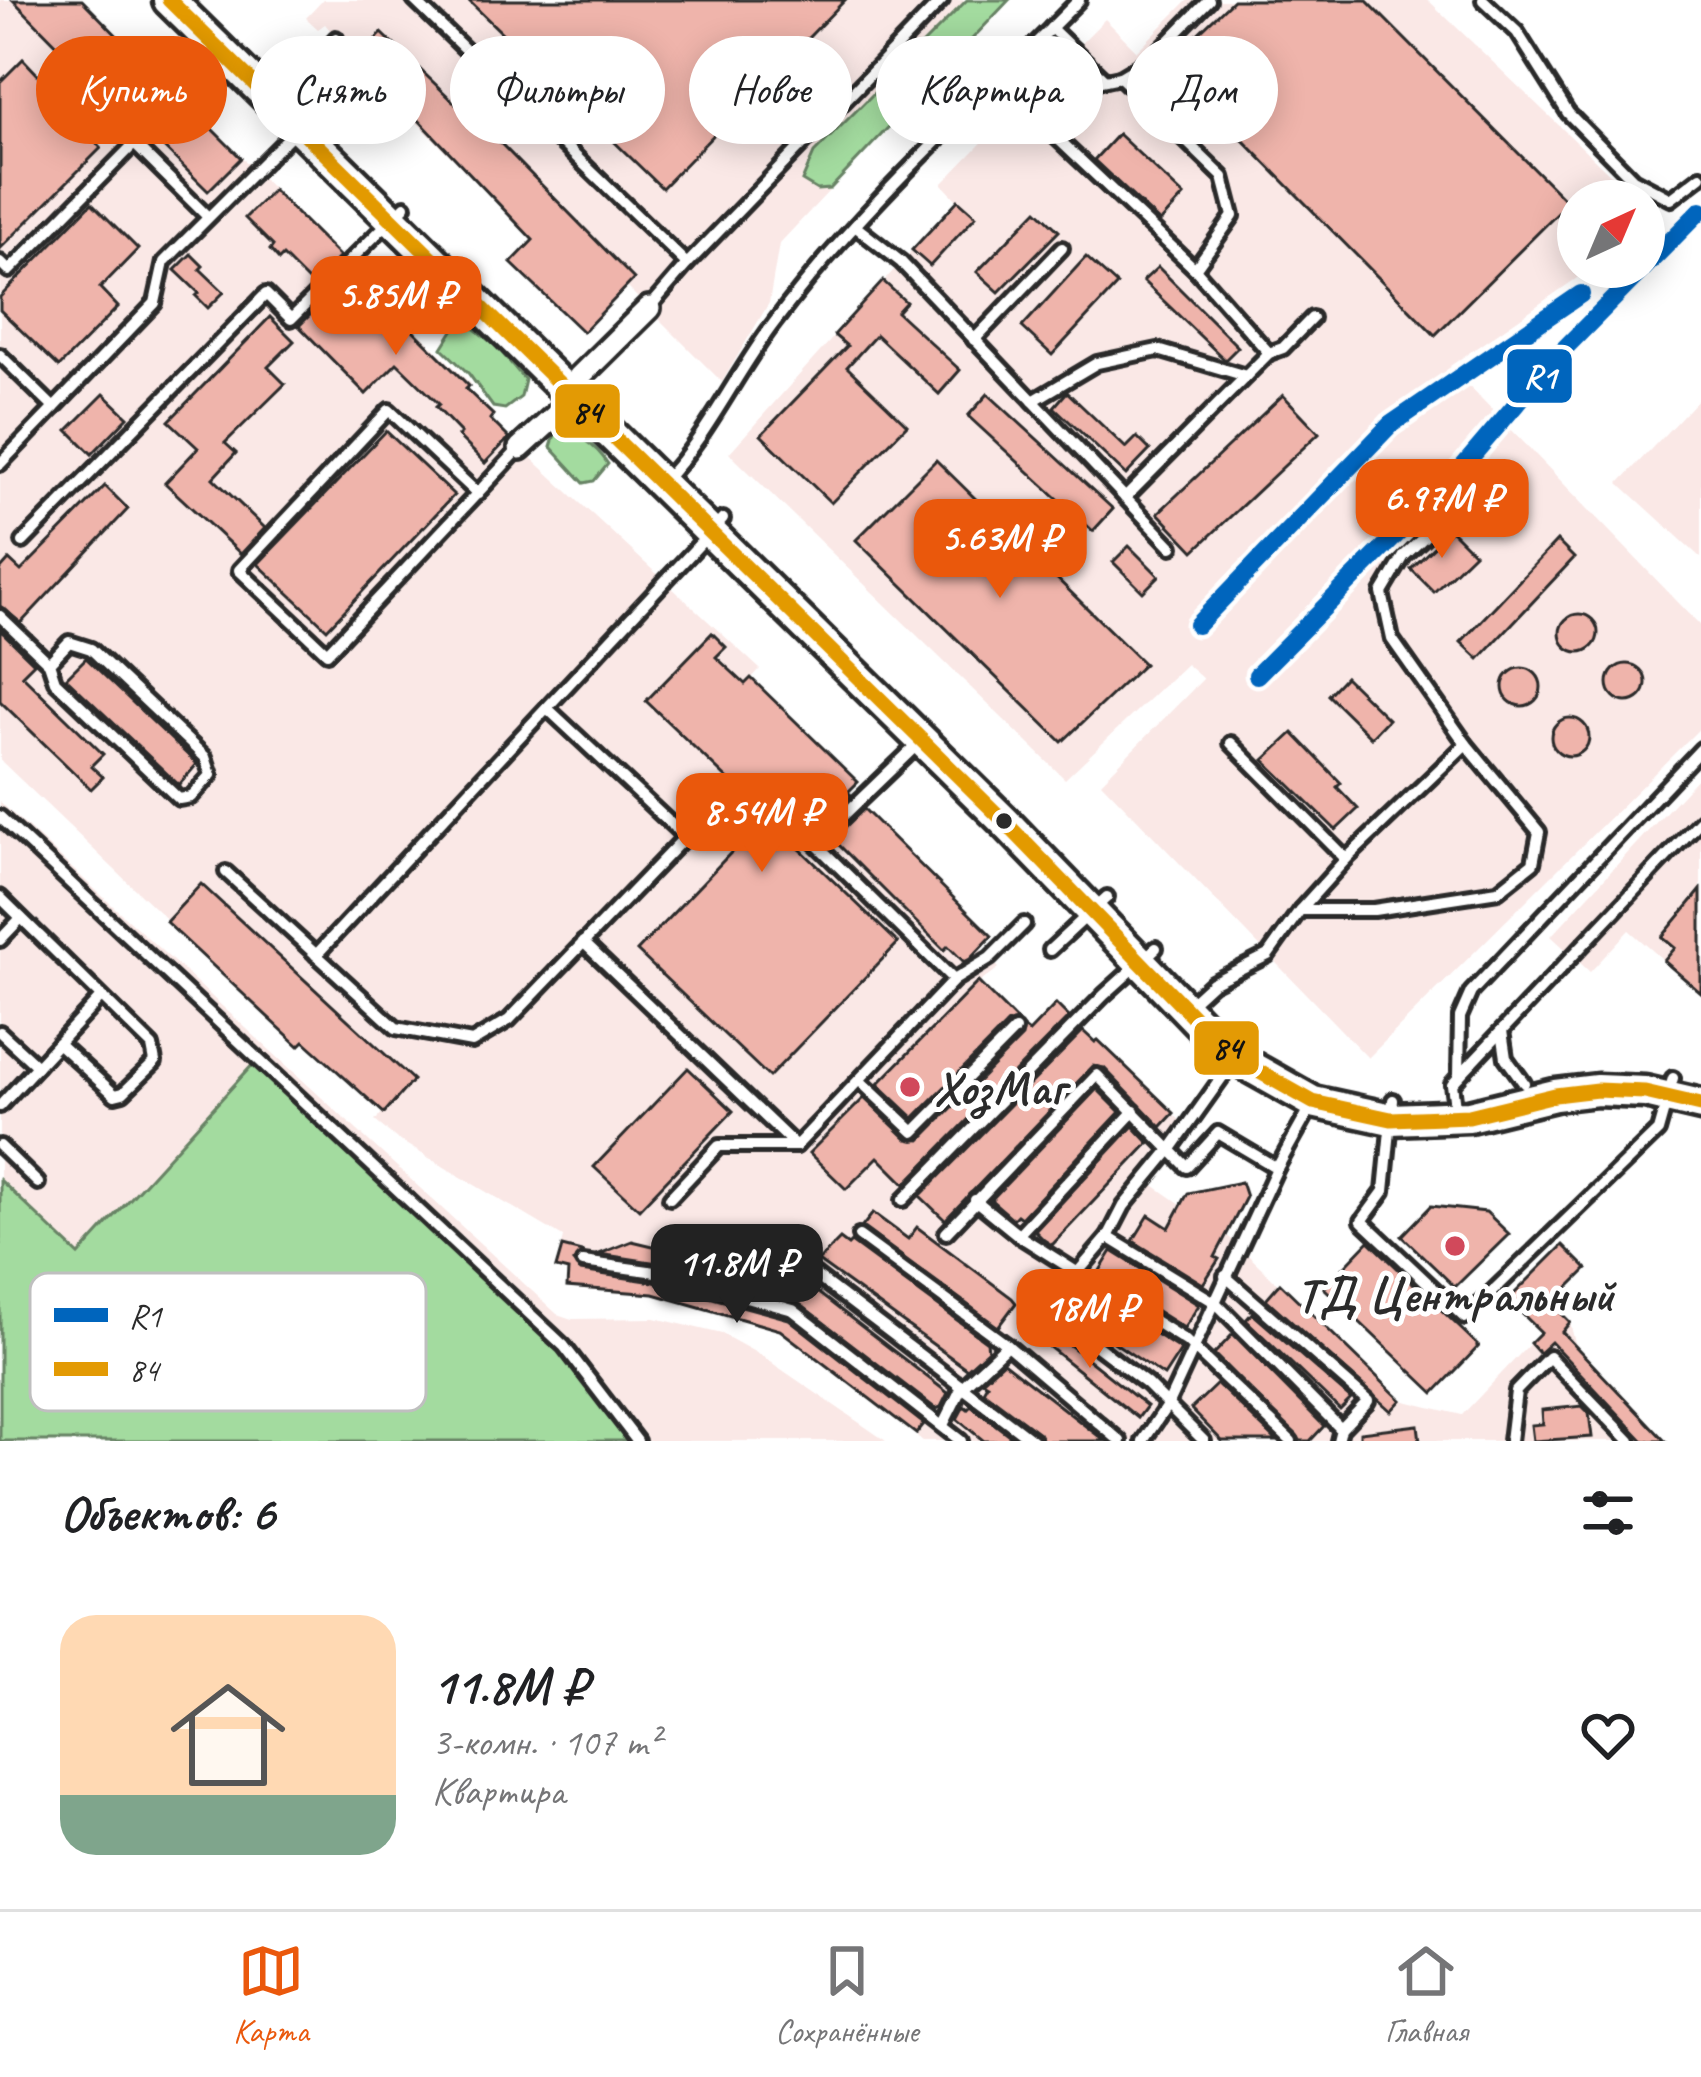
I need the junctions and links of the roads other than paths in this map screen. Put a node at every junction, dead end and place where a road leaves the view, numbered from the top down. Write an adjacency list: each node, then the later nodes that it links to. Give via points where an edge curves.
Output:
1 (169, 0): 11 (main road)
2 (196, 0): 10 (main road)
3 (414, 0): 25 (lane)
4 (943, 0): 25 (lane)
5 (1078, 0): 8 (lane)
6 (1209, 0): 12 (lane, via 1152,58)
7 (1483, 0): 19 (lane, via 1517,32 1568,113 1633,179 1671,199)
8 (1051, 28): 9 (lane); 13 (lane)
9 (1043, 36)
10 (251, 63)
11 (251, 71)
12 (1120, 77): 13 (lane); 26 (lane, via 1223,177 1233,216)
13 (1105, 80)
14 (134, 144): 21 (lane); 24 (lane, via 9,271)
15 (282, 144): 21 (lane)
16 (328, 144): 20 (main road)
17 (936, 144): 22 (lane)
18 (1065, 144): 26 (lane)
19 (1701, 176)
20 (398, 213): 33 (main road); 43 (lane, via 291,319 266,294)
21 (208, 218): 35 (lane, via 164,262 155,303)
22 (855, 226): 29 (lane); 39 (lane, via 774,322)
23 (1062, 248): 29 (lane)
24 (0, 262)
25 (687, 264): 27 (lane)
26 (1195, 269): 30 (lane)
27 (649, 308): 33 (street)
28 (1312, 318): 30 (lane)
29 (974, 340): 34 (lane)
30 (1269, 353): 32 (lane)
31 (0, 355): 35 (lane)
32 (1246, 376): 34 (lane, via 1158,350 1097,363); 41 (lane)
33 (576, 388): 36 (street); 39 (main road)
34 (1033, 401): 41 (lane)
35 (54, 408): 37 (lane)
36 (520, 448): 40 (lane)
37 (0, 464)
38 (1488, 477): 50 (lane, via 1404,556 1382,593 1392,639)
39 (667, 478): 42 (main road)
40 (478, 494): 40 (lane, via 327,653 238,570 389,410)
41 (1125, 498): 44 (lane)
42 (716, 526): 47 (lane); 48 (main road); 57 (main road)
43 (23, 542)
44 (1172, 547)
45 (0, 616): 46 (lane)
46 (50, 663): 46 (lane, via 55,680 179,799 211,775 205,758 91,649 69,642)
47 (547, 708): 62 (lane, via 685,837); 65 (lane)
48 (922, 740): 57 (main road); 66 (lane, via 815,843)
49 (1231, 742): 54 (lane)
50 (1466, 744): 54 (lane); 58 (lane, via 1539,832 1533,863 1498,891 1374,910)
51 (1701, 749): 78 (lane, via 1471,992 1460,1017)
52 (0, 817): 108 (lane, via 564,1346)
53 (1701, 820): 70 (lane)
54 (1346, 859): 58 (lane)
55 (226, 872): 65 (lane)
56 (0, 897): 59 (lane)
57 (1100, 904): 63 (lane); 64 (main road)
58 (1300, 910): 68 (lane, via 1268,955)
59 (21, 918): 61 (lane); 67 (lane)
60 (1024, 924): 66 (lane)
61 (0, 940)
62 (583, 942): 65 (lane, via 509,1020 472,1042 396,1028); 85 (lane)
63 (1050, 950)
64 (1149, 954): 68 (main road); 90 (lane)
65 (316, 955)
66 (954, 980): 75 (lane)
67 (101, 997): 72 (lane); 72 (lane, via 152,1046 155,1062 115,1095)
68 (1193, 1001): 73 (main road); 82 (main road, via 1299,1074)
69 (1015, 1030): 75 (lane, via 914,1132)
70 (1502, 1031): 76 (lane, via 1506,1058); 78 (lane)
71 (0, 1032): 74 (lane)
72 (58, 1042): 74 (lane)
73 (1237, 1057): 79 (main road); 86 (lane)
74 (37, 1066): 81 (lane)
75 (859, 1080): 85 (lane)
76 (1524, 1083): 77 (main road, via 1623,1070); 78 (main road)
77 (1681, 1086): 78 (main road); 80 (main road); 82 (lane, via 1658,1131 1465,1318 1362,1221 1384,1191)
78 (1456, 1097): 82 (main road)
79 (1313, 1102): 82 (main road); 87 (lane)
80 (1701, 1105)
81 (0, 1106)
82 (1392, 1110)
83 (1134, 1111): 86 (lane); 91 (lane, via 1097,1075); 93 (lane)
84 (0, 1146): 88 (lane)
85 (796, 1146): 89 (lane, via 719,1146)
86 (1172, 1149): 87 (lane, via 1187,1167 1218,1132); 96 (lane)
87 (1277, 1168): 99 (lane)
88 (38, 1183)
89 (670, 1198)
90 (903, 1200)
91 (975, 1200): 92 (lane); 93 (lane)
92 (946, 1233)
93 (1018, 1235): 98 (lane)
94 (669, 1236): 104 (lane, via 814,1276)
95 (859, 1236): 102 (lane)
96 (1108, 1237): 98 (lane); 100 (lane)
97 (583, 1262): 106 (lane, via 656,1272 793,1310)
98 (1078, 1272): 103 (lane)
99 (1225, 1276): 100 (lane); 107 (lane, via 1368,1401)
100 (1216, 1303): 103 (lane); 107 (lane)
101 (1060, 1318): 105 (lane)
102 (1007, 1345): 104 (lane); 111 (lane)
103 (1194, 1348): 105 (lane); 114 (lane)
104 (962, 1387): 106 (lane); 110 (lane)
105 (1168, 1404): 112 (lane); 113 (lane)
106 (943, 1425): 109 (lane)
107 (1340, 1435)
108 (637, 1441)
109 (961, 1441)
110 (1033, 1441)
111 (1120, 1441)
112 (1143, 1441)
113 (1204, 1441)
114 (1291, 1441)
115 (1510, 1441): 116 (lane, via 1516,1391 1549,1357)
116 (1630, 1441)

